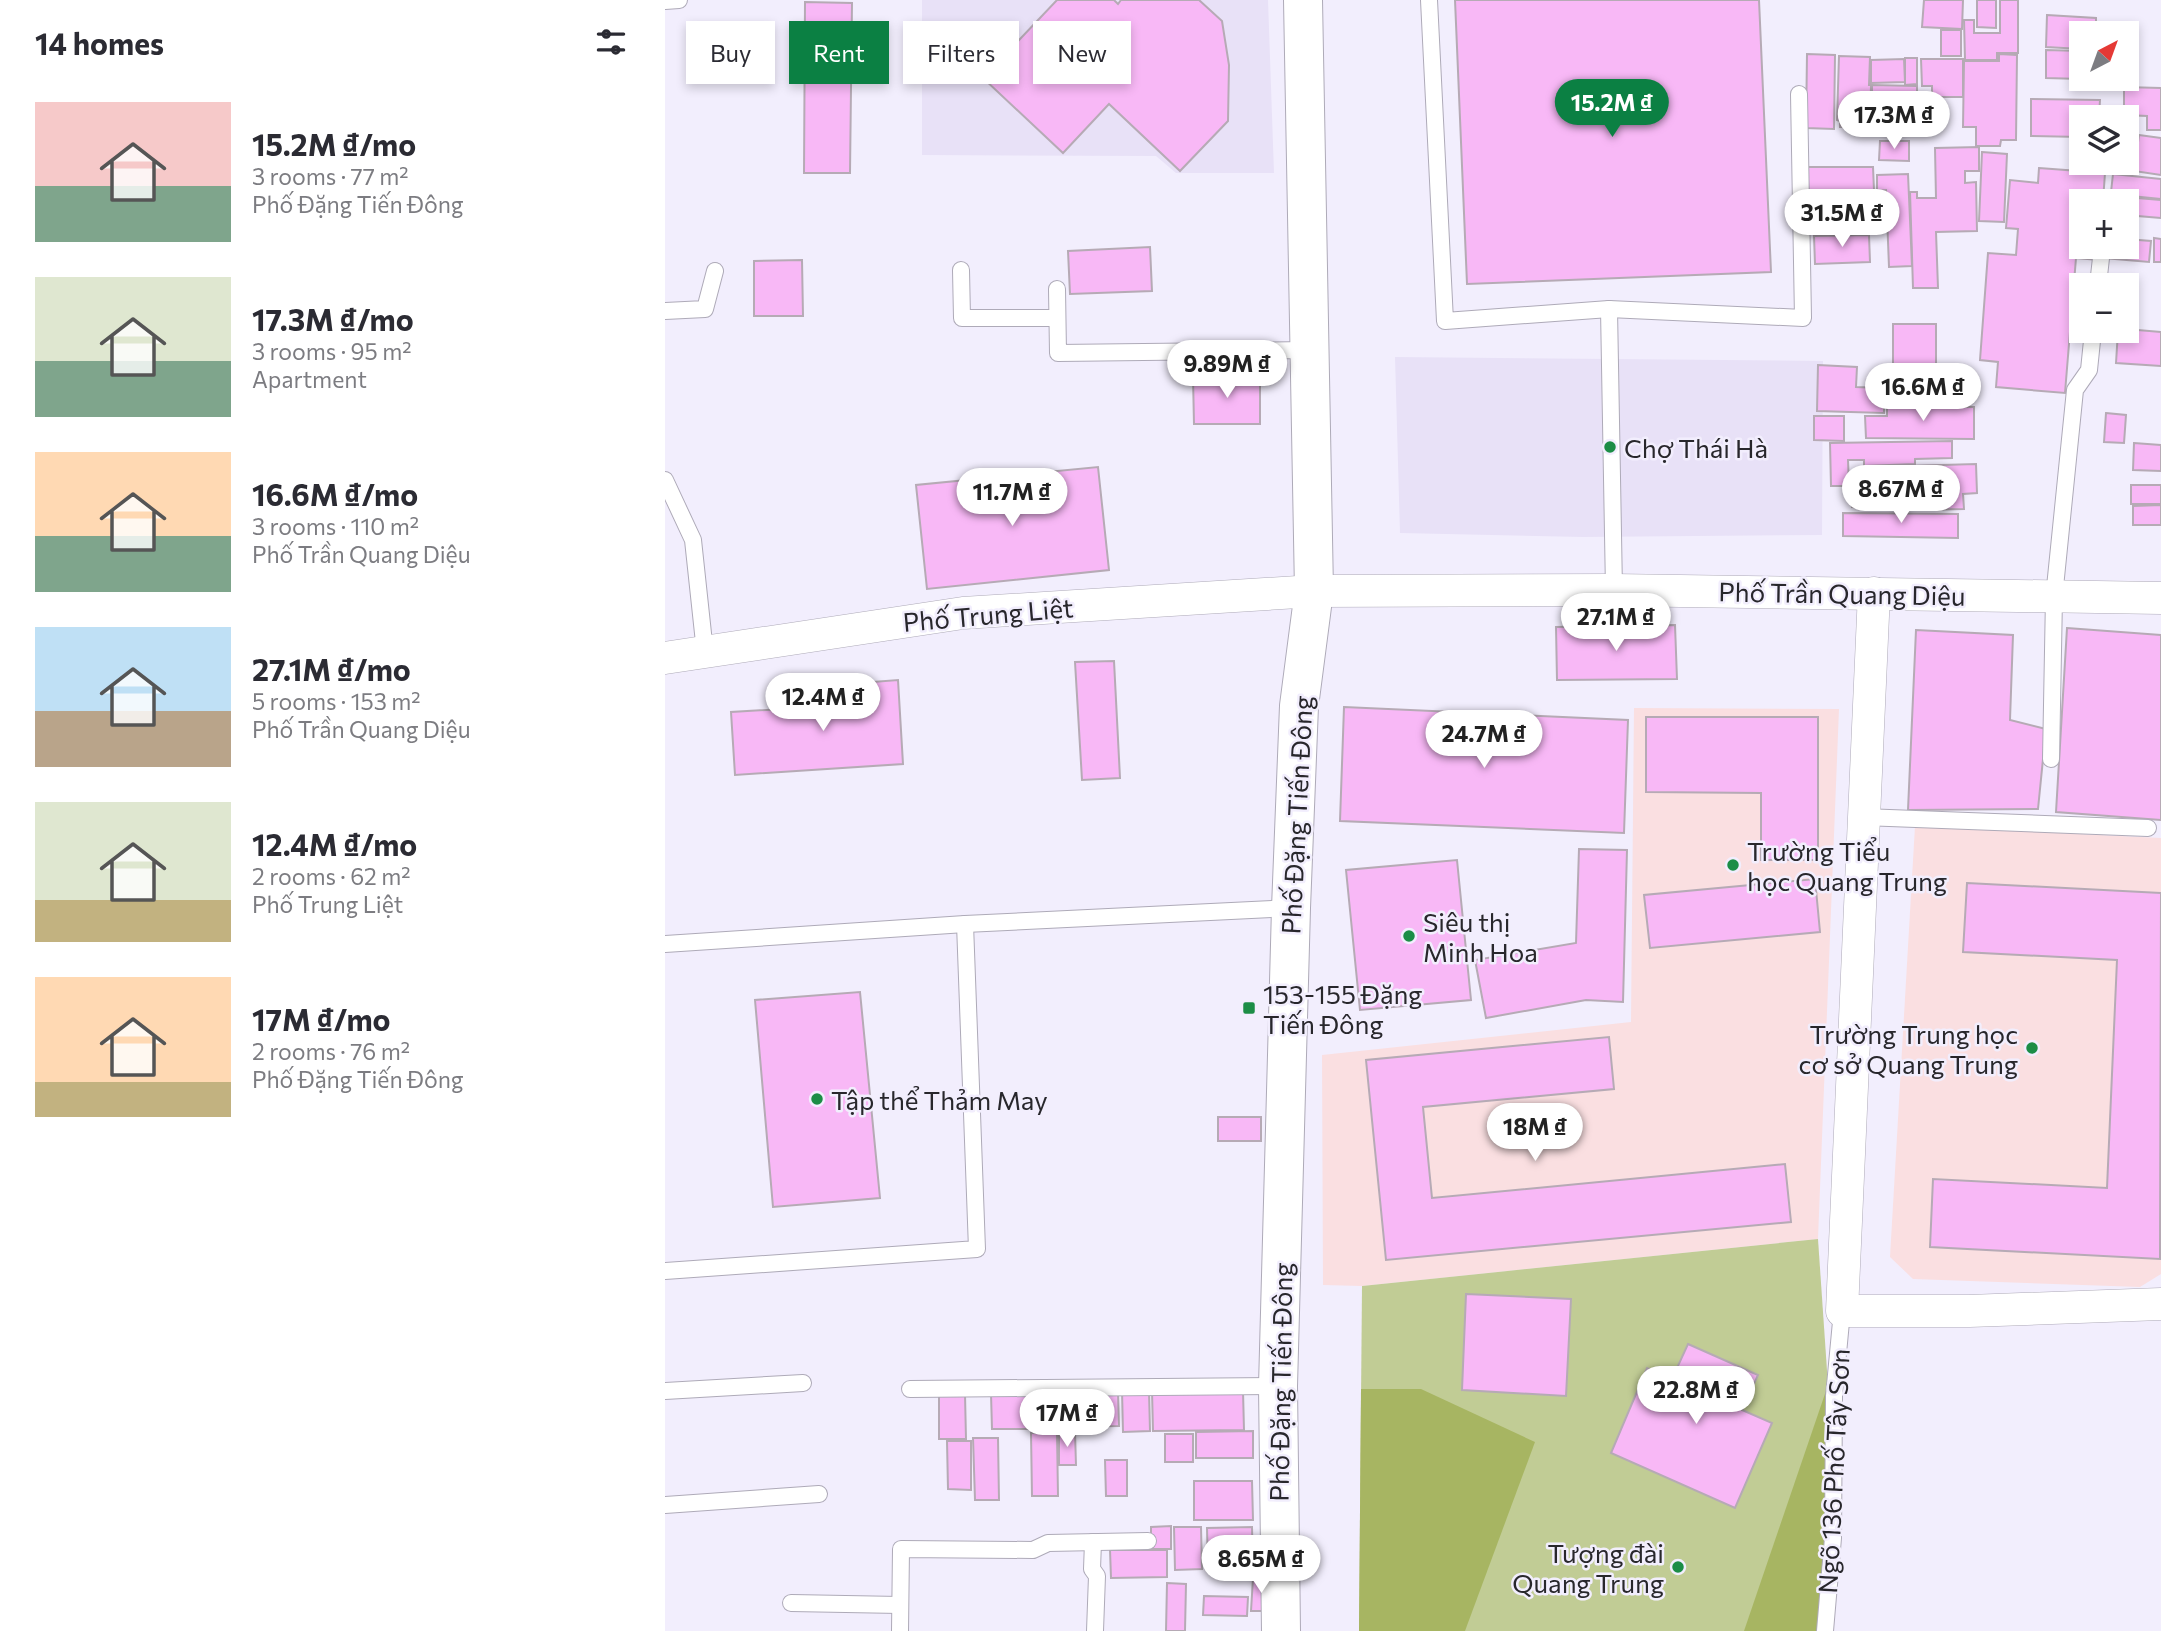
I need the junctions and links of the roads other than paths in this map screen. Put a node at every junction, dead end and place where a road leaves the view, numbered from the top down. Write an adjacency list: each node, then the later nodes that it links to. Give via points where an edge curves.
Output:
1 (679, 0): 4 (lane)
2 (1303, 0): 13 (street, Phố Đặng Tiến Đông)
3 (1429, 0): 9 (lane, via 1445,321)
4 (665, 1)
5 (1799, 94): 9 (lane, via 1803,318)
6 (961, 270): 11 (lane, via 962,318)
7 (715, 271): 10 (lane, via 705,309)
8 (1057, 289): 11 (lane)
9 (1609, 309): 15 (lane)
10 (665, 311)
11 (1057, 318): 13 (lane, via 1058,353)
12 (2092, 343): 18 (lane, via 2089,370 2075,390)
13 (1310, 350): 16 (street, Phố Đặng Tiến Đông)
14 (665, 480): 20 (lane, via 693,540)
15 (1614, 590): 16 (street, Phố Trần Quang Diệu); 17 (street, Phố Trần Quang Diệu)
16 (1314, 591): 20 (street, Phố Trung Liệt, via 963,612); 25 (street, Phố Đặng Tiến Đông, via 1299,706)
17 (1874, 593): 18 (street, Phố Trần Quang Diệu); 23 (street)
18 (2054, 597): 19 (street, Phố Trần Quang Diệu); 22 (lane)
19 (2161, 598)
20 (705, 652): 21 (street, Phố Trung Liệt)
21 (665, 658)
22 (2051, 759)
23 (1863, 817): 24 (lane); 30 (street)
24 (2148, 828)
25 (1291, 908): 26 (lane); 32 (street, Phố Đặng Tiến Đông)
26 (965, 924): 27 (lane); 28 (lane, via 977,1249)
27 (665, 944)
28 (665, 1271)
29 (2161, 1304): 30 (street)
30 (1842, 1311): 44 (lane, Ngõ 136 Phố Tây Sơn)
31 (803, 1383): 34 (lane)
32 (1278, 1387): 33 (lane); 43 (street, Phố Đặng Tiến Đông)
33 (910, 1389)
34 (665, 1391)
35 (819, 1494): 36 (lane)
36 (665, 1506)
37 (1148, 1541): 38 (lane)
38 (1093, 1542): 40 (lane, via 1048,1543 1033,1550 901,1549); 42 (lane)
39 (791, 1603): 40 (lane)
40 (900, 1605): 41 (lane)
41 (900, 1631)
42 (1095, 1631)
43 (1281, 1631)
44 (1825, 1631)

